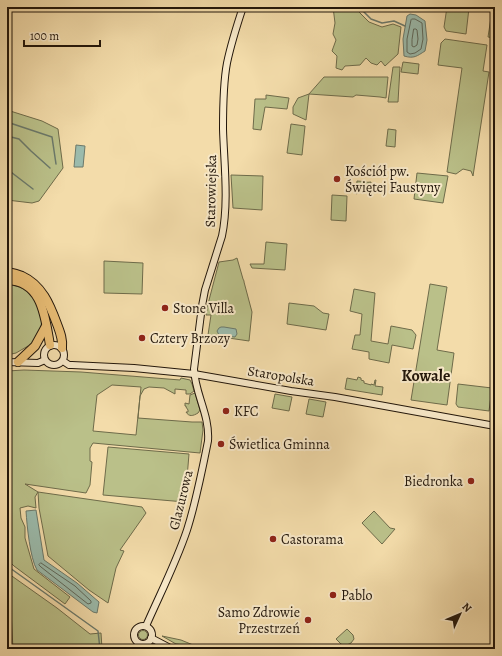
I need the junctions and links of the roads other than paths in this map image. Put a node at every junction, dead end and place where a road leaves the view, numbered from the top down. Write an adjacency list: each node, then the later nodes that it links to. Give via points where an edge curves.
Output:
1 (243, 7): 11 (street, Starowiejska, via 227,62 224,89 224,229 205,290)
2 (7, 272): 6 (highway, via 24,277 41,291 61,336)
3 (7, 280): 4 (highway, via 25,285 36,294 42,306)
4 (46, 326): 5 (highway); 10 (highway, via 35,346)
5 (50, 345): 6 (street); 7 (street, via 45,350)
6 (62, 348): 8 (street, via 65,354)
7 (45, 360): 8 (street, Staropolska, via 54,365); 10 (street, Staropolska, via 38,364)
8 (62, 361): 11 (street, Staropolska, via 69,365)
9 (7, 362): 10 (street, Staropolska)
10 (18, 362)
11 (194, 374): 12 (street, Staropolska); 13 (street, Glazurowa, via 207,422 208,441 187,529)
12 (495, 426)
13 (146, 626): 14 (street, via 151,631); 14 (street, via 136,628 134,638 142,644)
14 (151, 638): 15 (street)
15 (172, 649)

